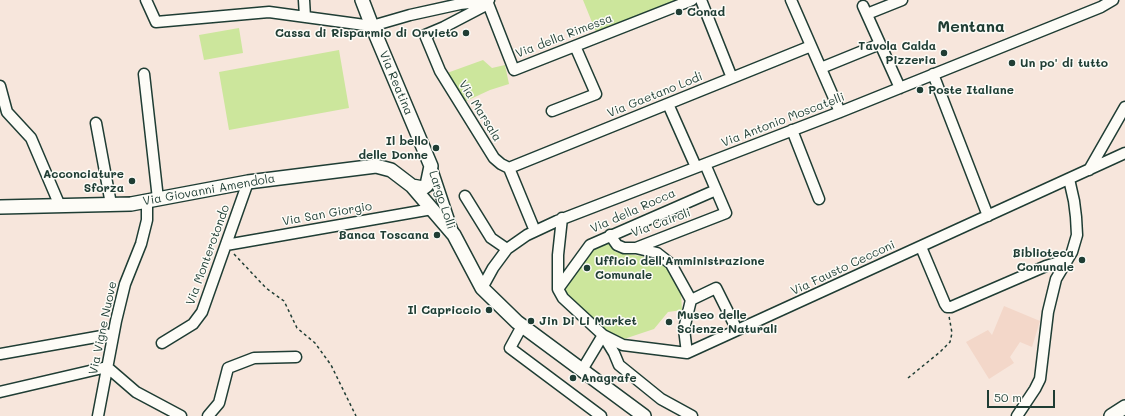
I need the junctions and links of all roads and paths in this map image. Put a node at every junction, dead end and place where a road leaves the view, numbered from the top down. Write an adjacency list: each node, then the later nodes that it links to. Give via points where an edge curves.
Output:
1 (146, 0): 12 (street, via 156,22 269,12)
2 (304, 0): 12 (street)
3 (362, 0): 13 (main road, Via Reatina)
4 (692, 0): 16 (street, Via della Rimessa)
5 (701, 0): 21 (street)
6 (791, 0): 17 (street)
7 (902, 0): 15 (street, via 865,10)
8 (1113, 0): 10 (street, Via Antonio Moscatelli)
9 (488, 2): 11 (street); 14 (street); 16 (street, Via della Rimessa, via 514,70)
10 (1098, 3): 20 (street, Via Antonio Moscatelli)
11 (437, 6): 13 (street); 14 (street)
12 (305, 17): 13 (street)
13 (372, 26): 31 (main road, Via Reatina)
14 (444, 27): 33 (street, Via Marsala, via 425,35 440,71 494,158)
15 (880, 44): 18 (street); 23 (street)
16 (575, 46): 26 (street, via 596,94)
17 (811, 46): 18 (street); 21 (street, Via Gaetano Lodi)
18 (821, 68): 27 (street)
19 (144, 74): 40 (street, Via Vigne Nuove)
20 (933, 74): 23 (street, Via Antonio Moscatelli); 46 (street)
21 (732, 78): 24 (street, Via Gaetano Lodi)
22 (0, 86): 43 (street, via 7,112 30,138)
23 (900, 88): 27 (street, Via Antonio Moscatelli)
24 (668, 104): 32 (street); 33 (street, Via Gaetano Lodi)
25 (1125, 107): 34 (street)
26 (552, 111)
27 (840, 112): 29 (street, Via Antonio Moscatelli)
28 (96, 123): 42 (street)
29 (792, 130): 32 (street, Via Antonio Moscatelli); 41 (street)
30 (1125, 153): 34 (street, Via Fausto Cecconi)
31 (431, 166): 37 (main road, Largo Lolli, via 427,185 423,188); 49 (street, Largo Lolli)
32 (700, 166): 38 (street); 47 (street, Via Antonio Moscatelli)
33 (509, 168): 48 (street)
34 (1089, 170): 35 (street, Via Fausto Cecconi)
35 (1069, 179): 46 (street, Via Fausto Cecconi); 55 (street, via 1077,235 1072,252)
36 (248, 182): 37 (main road, Via Giovanni Amendola, via 376,166 391,170); 40 (main road, Via Giovanni Amendola); 51 (street, Via Monterotondo)
37 (412, 186): 45 (main road, Largo Lolli)
38 (716, 190): 50 (street, Via della Rocca); 53 (street, Via Cairoli, via 726,213)
39 (465, 196): 54 (street, via 491,238)
40 (152, 200): 42 (main road, Via Giovanni Amendola); 62 (street, Via Vigne Nuove, via 142,244 125,284)
41 (819, 200)
42 (111, 204): 43 (main road, Via Giovanni Amendola)
43 (60, 206): 44 (main road, Via Giovanni Amendola)
44 (0, 207)
45 (432, 209): 49 (main road, Largo Lolli); 51 (street, Via San Giorgio)
46 (988, 216): 52 (street, Via Fausto Cecconi)
47 (562, 218): 48 (street, Via Antonio Moscatelli); 57 (street)
48 (535, 231): 54 (street, Via Antonio Moscatelli)
49 (454, 234): 56 (main road)
50 (610, 235): 53 (street, Via Cairoli, via 617,245); 57 (street, Via della Rocca, via 590,244)
51 (226, 245): 64 (street, Via Monterotondo, via 202,312 193,324); 76 (path, via 266,288 284,301 297,328 315,343 331,365)
52 (921, 246): 59 (street); 61 (street, Via Fausto Cecconi)
53 (636, 248): 58 (street, via 657,253 671,264)
54 (507, 249): 56 (street, Via Antonio Moscatelli)
55 (1066, 260): 59 (street); 80 (street, via 1056,279 1048,312 1040,378)
56 (482, 288): 60 (main road)
57 (558, 289): 63 (street, via 563,298)
58 (691, 300): 61 (street, via 716,288); 65 (street, via 684,329)
59 (947, 307): 70 (path, via 952,333 950,342)
60 (522, 326): 69 (main road); 77 (street, via 510,348)
61 (737, 330): 65 (street, Via Fausto Cecconi)
62 (113, 334): 66 (street); 68 (street, Via Vigne Nuove)
63 (603, 336): 65 (street, via 623,346); 69 (street); 79 (street, via 619,365 661,399)
64 (162, 343)
65 (687, 353)
66 (0, 354)
67 (296, 357): 75 (street, via 254,358 228,368 219,403)
68 (107, 367): 71 (street); 73 (street, Via Vigne Nuove); 74 (street, via 136,392)
69 (582, 370): 78 (main road)
70 (908, 378)
71 (0, 392)
72 (1125, 407): 81 (main road)
73 (98, 416)
74 (181, 416)
75 (208, 416)
76 (356, 416)
77 (601, 416)
78 (644, 416)
79 (692, 416)
80 (1017, 416)
81 (1111, 416)

